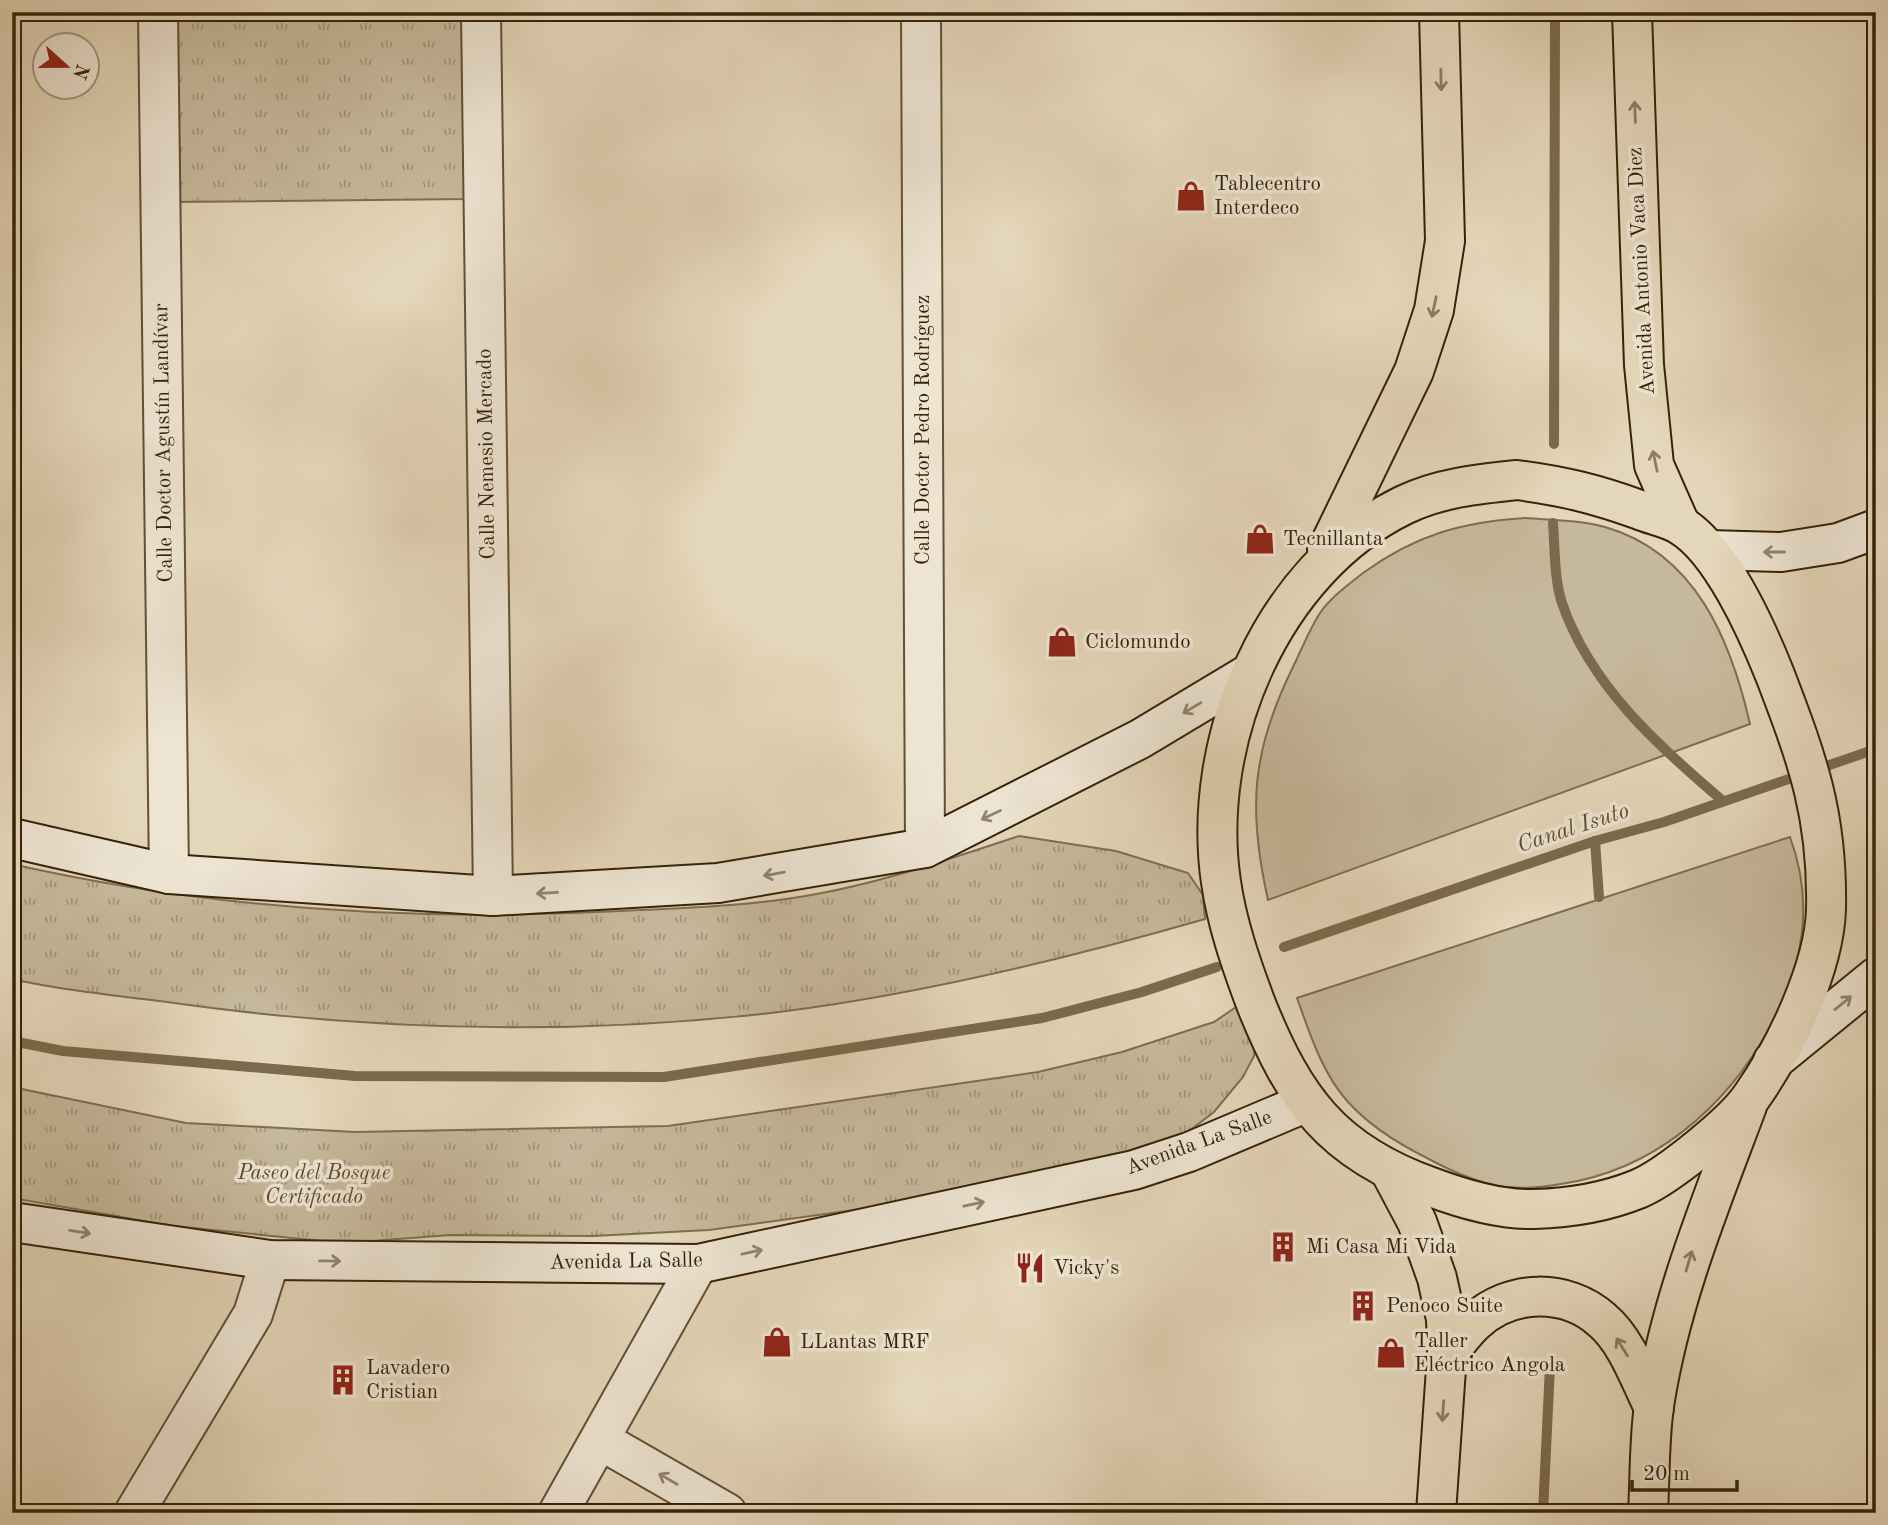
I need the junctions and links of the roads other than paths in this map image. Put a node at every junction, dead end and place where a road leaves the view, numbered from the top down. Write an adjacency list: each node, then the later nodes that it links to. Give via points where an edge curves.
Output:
1 (159, 12): 13 (street, Calle Doctor Agustín Landívar)
2 (481, 12): 14 (street, Calle Nemesio Mercado)
3 (921, 12): 12 (street, Calle Doctor Pedro Rodríguez)
4 (1439, 12): 9 (highway, one-way to 9, via 1445,241 1434,310 1414,371)
5 (1632, 12): 6 (highway, Avenida Antonio Vaca Diez, one-way to 5, via 1654,465 1644,365)
6 (1679, 524): 8 (highway); 9 (highway, via 1576,488 1505,481 1459,486 1408,502 1363,527)
7 (1876, 529): 8 (street, one-way to 8, via 1838,543 1782,552)
8 (1709, 550): 16 (highway, via 1763,645 1802,742 1819,803 1825,850 1826,918 1820,943 1807,994)
9 (1320, 564): 10 (highway)
10 (1250, 673): 12 (street, one-way to 12, via 1140,739); 18 (highway, via 1229,738 1219,803 1220,879 1238,958 1269,1035)
11 (12, 838): 13 (street)
12 (925, 848): 14 (street, one-way to 14, via 718,884)
13 (169, 874): 14 (street)
14 (493, 896)
15 (1876, 977): 16 (street, one-way to 15)
16 (1773, 1061): 17 (highway)
17 (1749, 1101): 19 (highway, via 1690,1154 1643,1187 1593,1203 1530,1210 1467,1200); 24 (highway, one-way to 17, via 1670,1326 1693,1247)
18 (1305, 1103): 19 (highway, via 1348,1145); 22 (street, Avenida La Salle, one-way to 18, via 1134,1170)
19 (1391, 1173): 23 (highway, via 1417,1222 1437,1278 1446,1319)
20 (12, 1222): 21 (street, Avenida La Salle, one-way to 21)
21 (270, 1260): 22 (street, Avenida La Salle, one-way to 22); 26 (street, via 253,1314)
22 (698, 1264): 25 (street)
23 (1447, 1354): 24 (highway, one-way to 23, via 1623,1347 1603,1320 1573,1301 1538,1295 1508,1301 1476,1321); 29 (highway, one-way to 29)
24 (1654, 1408): 30 (highway)
25 (600, 1440): 27 (street); 28 (street, one-way to 25)
26 (134, 1513)
27 (558, 1513)
28 (727, 1513)
29 (1436, 1513)
30 (1647, 1513)

